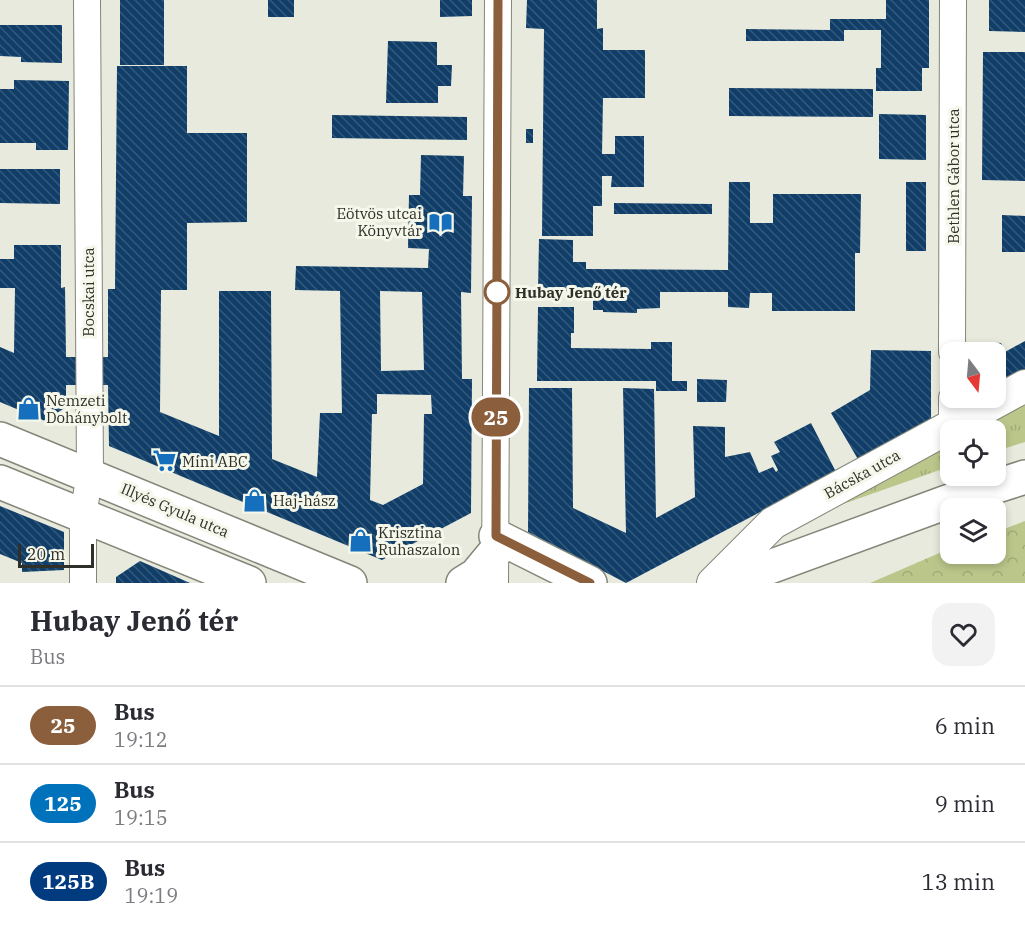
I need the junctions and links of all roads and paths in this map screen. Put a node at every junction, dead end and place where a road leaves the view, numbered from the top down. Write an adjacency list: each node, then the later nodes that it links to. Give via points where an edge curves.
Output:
1 (87, 0): 8 (street, Bocskai utca)
2 (498, 0): 12 (street)
3 (953, 0): 4 (street, Bethlen Gábor utca)
4 (952, 342)
5 (1025, 386): 6 (street, Bácska utca)
6 (952, 411): 18 (street, Bácska utca, via 773,523)
7 (0, 439): 8 (main road, Illyés Gyula utca)
8 (90, 474): 11 (street, Bocskai utca); 15 (main road, Illyés Gyula utca)
9 (1025, 477): 18 (main road)
10 (0, 482): 11 (main road)
11 (83, 515): 13 (street, Bocskai utca); 14 (main road)
12 (496, 557): 16 (main road); 17 (main road)
13 (83, 583)
14 (249, 583)
15 (350, 583)
16 (463, 583)
17 (590, 583)
18 (725, 583)

